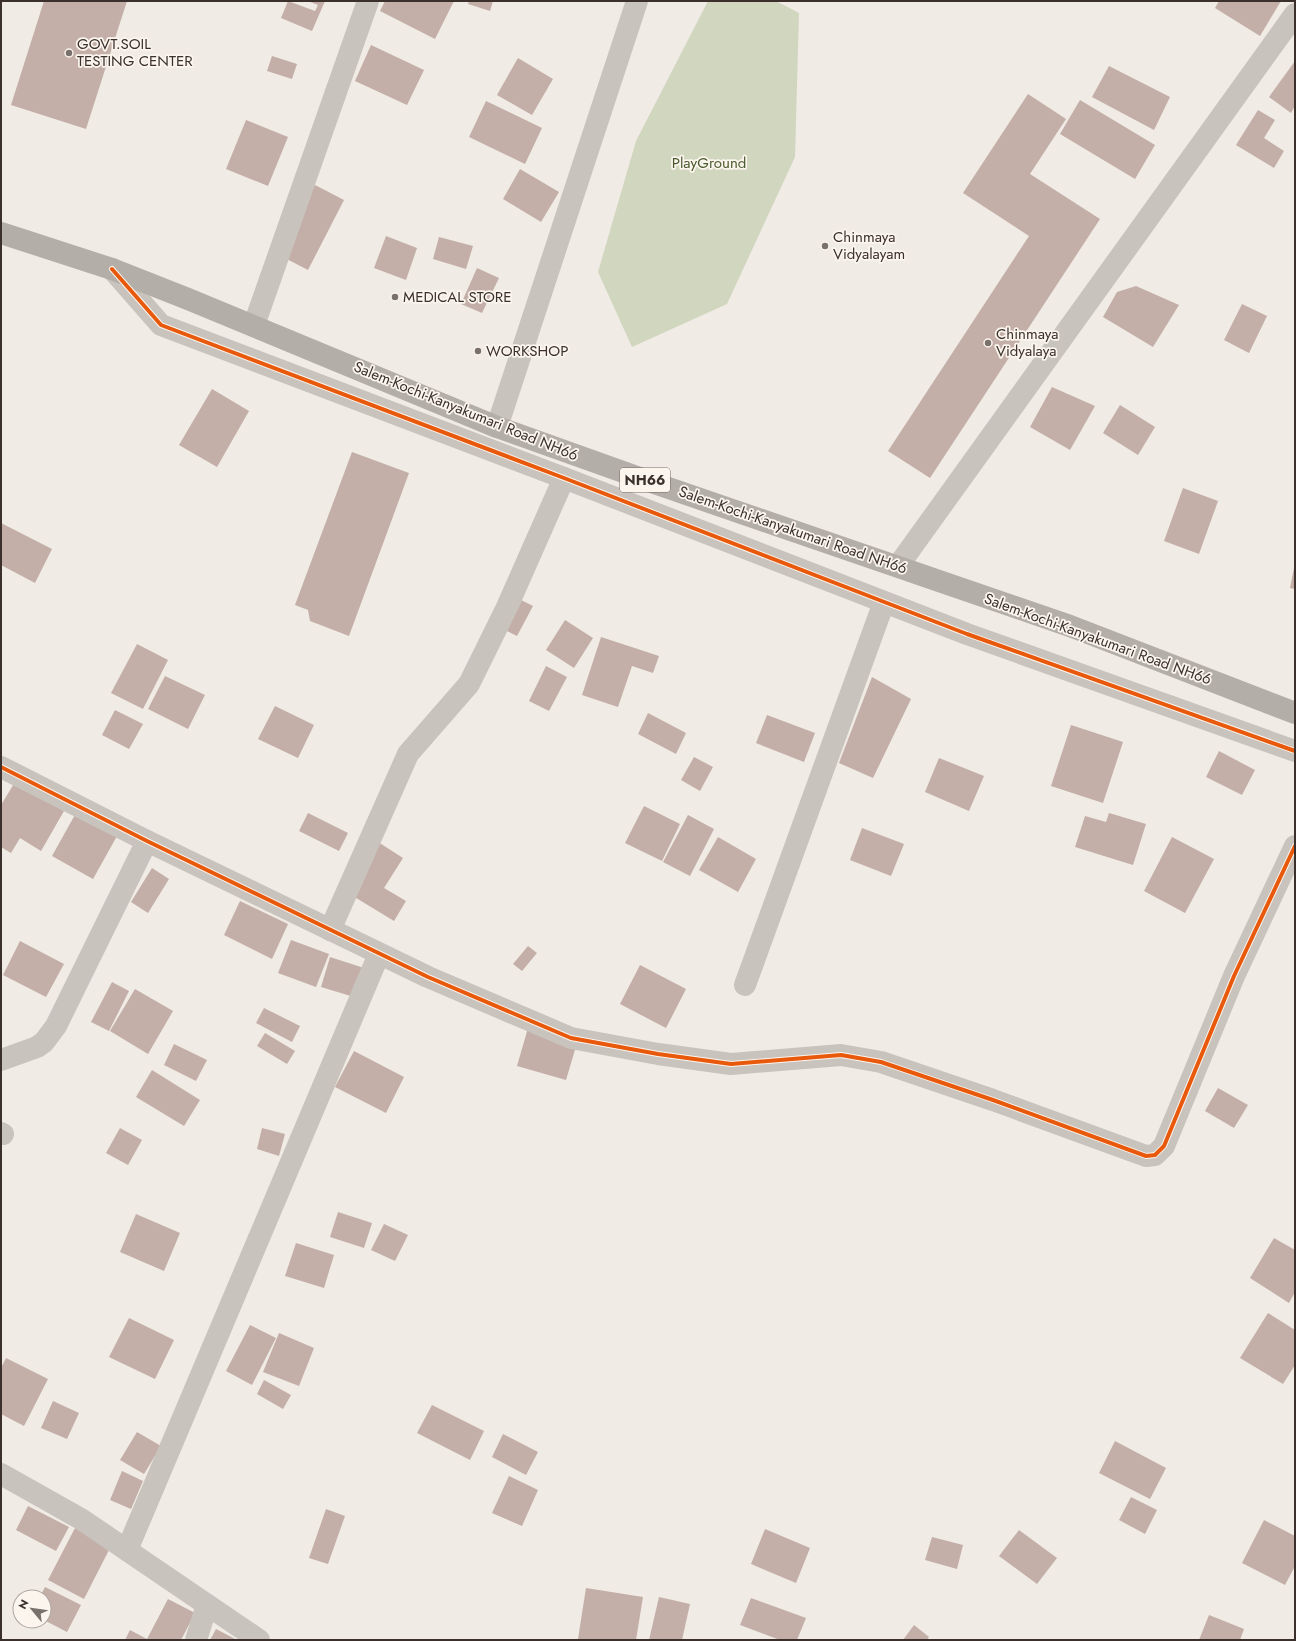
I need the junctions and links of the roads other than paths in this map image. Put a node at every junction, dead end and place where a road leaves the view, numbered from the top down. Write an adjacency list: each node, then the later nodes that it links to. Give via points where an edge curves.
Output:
1 (368, 1): 6 (street)
2 (637, 1): 7 (street)
3 (1295, 14): 9 (street)
4 (1, 233): 5 (highway, Salem-Kochi-Kanyakumari Road NH66 / NH66)
5 (112, 269): 6 (highway, Salem-Kochi-Kanyakumari Road NH66 / NH66); 8 (street, via 160,325)
6 (254, 325): 7 (highway, Salem-Kochi-Kanyakumari Road NH66 / NH66)
7 (497, 427): 9 (highway, Salem-Kochi-Kanyakumari Road NH66 / NH66)
8 (564, 478): 10 (street); 16 (street, via 507,607 469,684 408,754)
9 (898, 566): 11 (highway, Salem-Kochi-Kanyakumari Road NH66 / NH66, via 1070,626)
10 (884, 602): 12 (street); 18 (street)
11 (1295, 713)
12 (1295, 751)
13 (1, 767): 14 (street)
14 (147, 841): 16 (street); 19 (street, via 56,1026 37,1047)
15 (1295, 846): 17 (street, via 1234,976 1164,1146 1155,1155 1146,1156 881,1062 841,1055 731,1064 571,1038)
16 (330, 930): 17 (street)
17 (379, 954): 21 (street)
18 (745, 985)
19 (1, 1060)
20 (1, 1474): 21 (street, via 80,1519)
21 (127, 1550): 22 (street)
22 (207, 1605): 23 (street); 24 (street)
23 (196, 1640)
24 (259, 1640)

